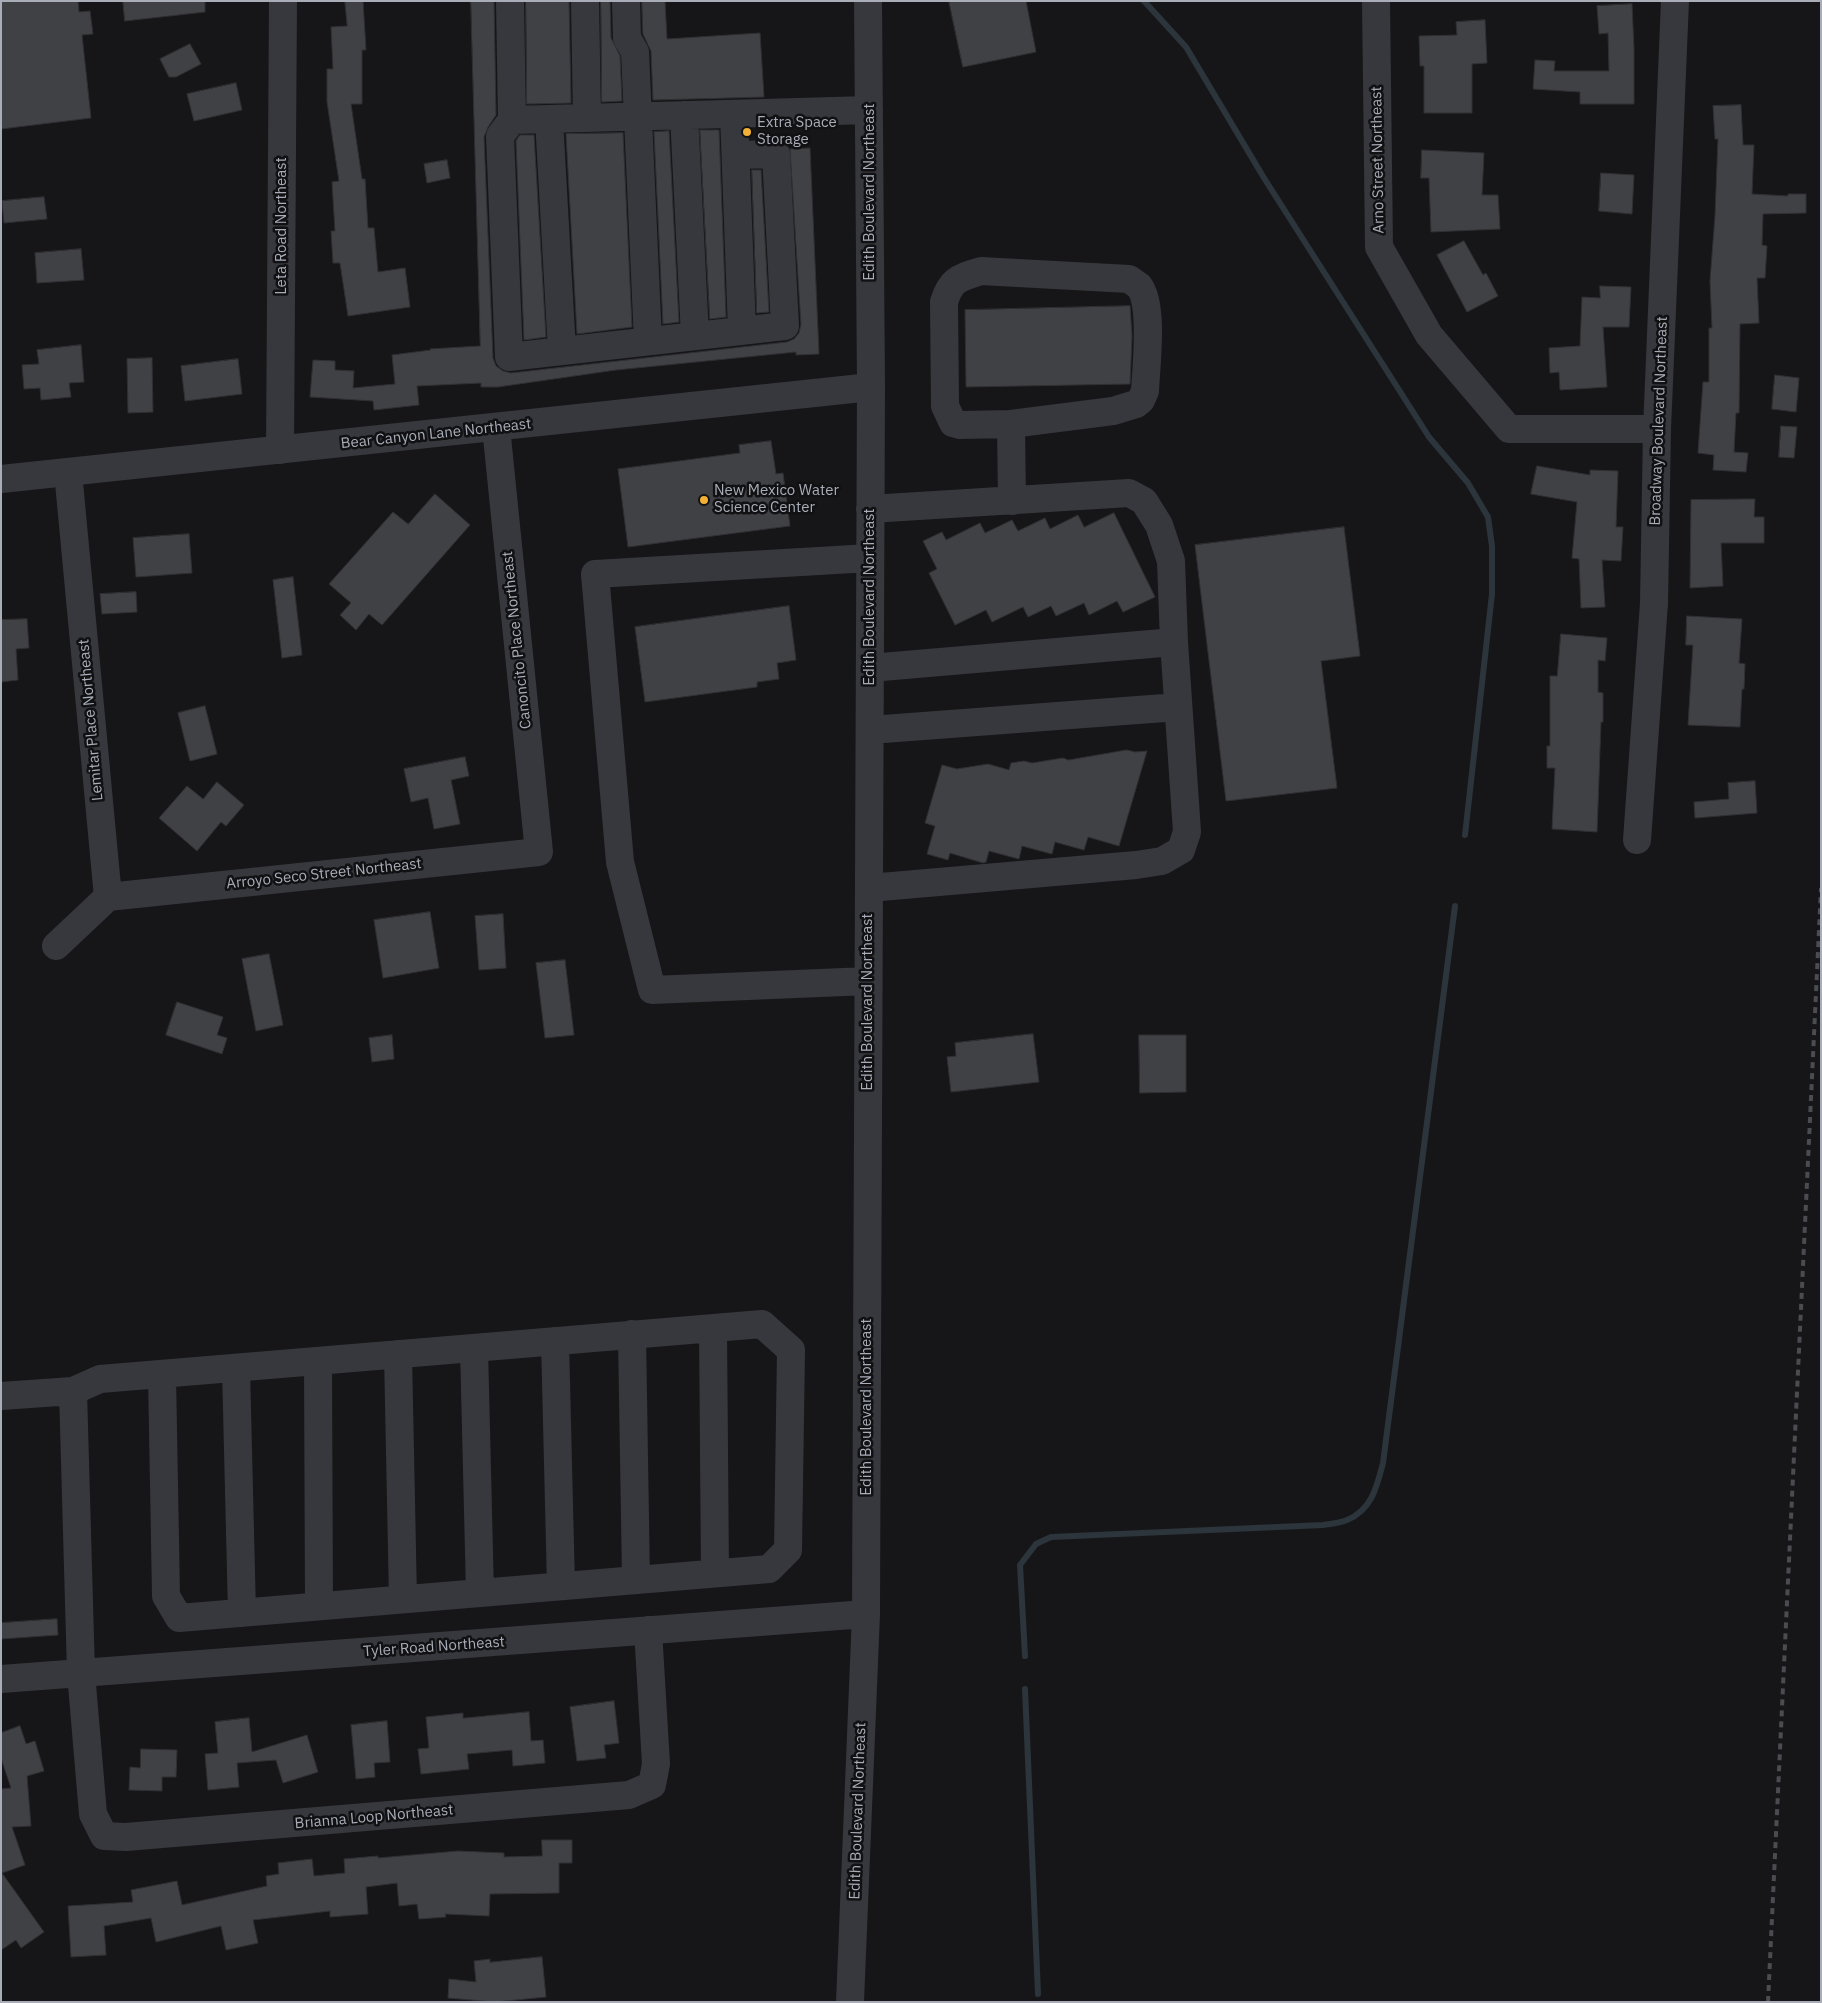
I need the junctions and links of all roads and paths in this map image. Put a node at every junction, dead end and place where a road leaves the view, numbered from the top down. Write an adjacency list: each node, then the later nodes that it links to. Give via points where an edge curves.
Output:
1 (283, 1): 24 (street, Leta Road Northeast)
2 (510, 1): 14 (street)
3 (585, 1): 12 (street)
4 (626, 1): 11 (street, via 627,38 635,52)
5 (868, 1): 8 (street, Edith Boulevard Northeast)
6 (1376, 1): 23 (street, Arno Street Northeast, via 1378,247 1429,335 1509,429)
7 (1675, 1): 23 (street, Broadway Boulevard Northeast)
8 (869, 110): 9 (street); 20 (street, Edith Boulevard Northeast)
9 (734, 114): 10 (street); 15 (street)
10 (684, 115): 11 (street); 17 (street)
11 (638, 116): 12 (street); 18 (street)
12 (587, 118): 13 (street)
13 (549, 119): 14 (street); 19 (street)
14 (512, 120): 19 (street, via 500,136 509,356)
15 (736, 155): 16 (street); 16 (street, via 776,154 785,326)
16 (742, 331): 17 (street)
17 (695, 336): 18 (street)
18 (648, 341): 19 (street)
19 (562, 351)
20 (871, 388): 22 (street, Bear Canyon Lane Northeast); 28 (street, Edith Boulevard Northeast)
21 (1011, 424): 21 (street, via 960,425 953,423 945,406 944,302 948,290 959,278 981,271 1129,279 1139,286 1148,318 1145,391 1141,400 1113,411); 27 (street)
22 (496, 427): 24 (street, Bear Canyon Lane Northeast); 35 (street, Canoncito Place Northeast)
23 (1657, 429): 34 (street, Broadway Boulevard Northeast, via 1654,603)
24 (280, 450): 25 (street, Bear Canyon Lane Northeast)
25 (68, 472): 26 (street, Bear Canyon Lane Northeast); 37 (street, Lemitar Place Northeast)
26 (1, 479)
27 (1012, 500): 28 (street); 30 (street, via 1128,493 1144,501 1159,525 1171,561)
28 (870, 509): 29 (street, Edith Boulevard Northeast)
29 (870, 558): 31 (street, Edith Boulevard Northeast); 39 (street, via 595,574 620,862 652,990)
30 (1174, 642): 31 (street); 32 (street)
31 (870, 668): 33 (street, Edith Boulevard Northeast)
32 (1178, 707): 33 (street); 36 (street, via 1187,832 1181,850 1162,861 1136,866)
33 (870, 730): 36 (street, Edith Boulevard Northeast)
34 (1637, 840)
35 (539, 852): 37 (street, Arroyo Seco Street Northeast)
36 (869, 888): 39 (street, Edith Boulevard Northeast)
37 (108, 897): 38 (street)
38 (56, 946)
39 (868, 981): 57 (street, Edith Boulevard Northeast)
40 (713, 1328): 41 (street); 50 (street); 50 (street, via 762,1324 791,1350 788,1550 769,1569)
41 (632, 1334): 42 (street); 51 (street)
42 (556, 1341): 43 (street); 52 (street)
43 (474, 1348): 44 (street); 53 (street)
44 (398, 1354): 45 (street); 54 (street)
45 (318, 1361): 46 (street); 55 (street)
46 (236, 1368): 47 (street); 56 (street)
47 (162, 1374): 48 (street, via 100,1379); 56 (street, via 166,1596 179,1618)
48 (74, 1391): 49 (street); 59 (street)
49 (1, 1396)
50 (715, 1573): 51 (street)
51 (636, 1580): 52 (street)
52 (561, 1586): 53 (street)
53 (480, 1593): 54 (street)
54 (403, 1599): 55 (street)
55 (319, 1606): 56 (street)
56 (242, 1613)
57 (866, 1614): 58 (street, Tyler Road Northeast); 61 (street, Edith Boulevard Northeast)
58 (648, 1630): 59 (street, Tyler Road Northeast); 59 (street, Brianna Loop Northeast, via 656,1764 652,1785 629,1795 126,1837 104,1836 93,1814)
59 (81, 1673): 60 (street, Tyler Road Northeast)
60 (1, 1680)
61 (850, 2002)

